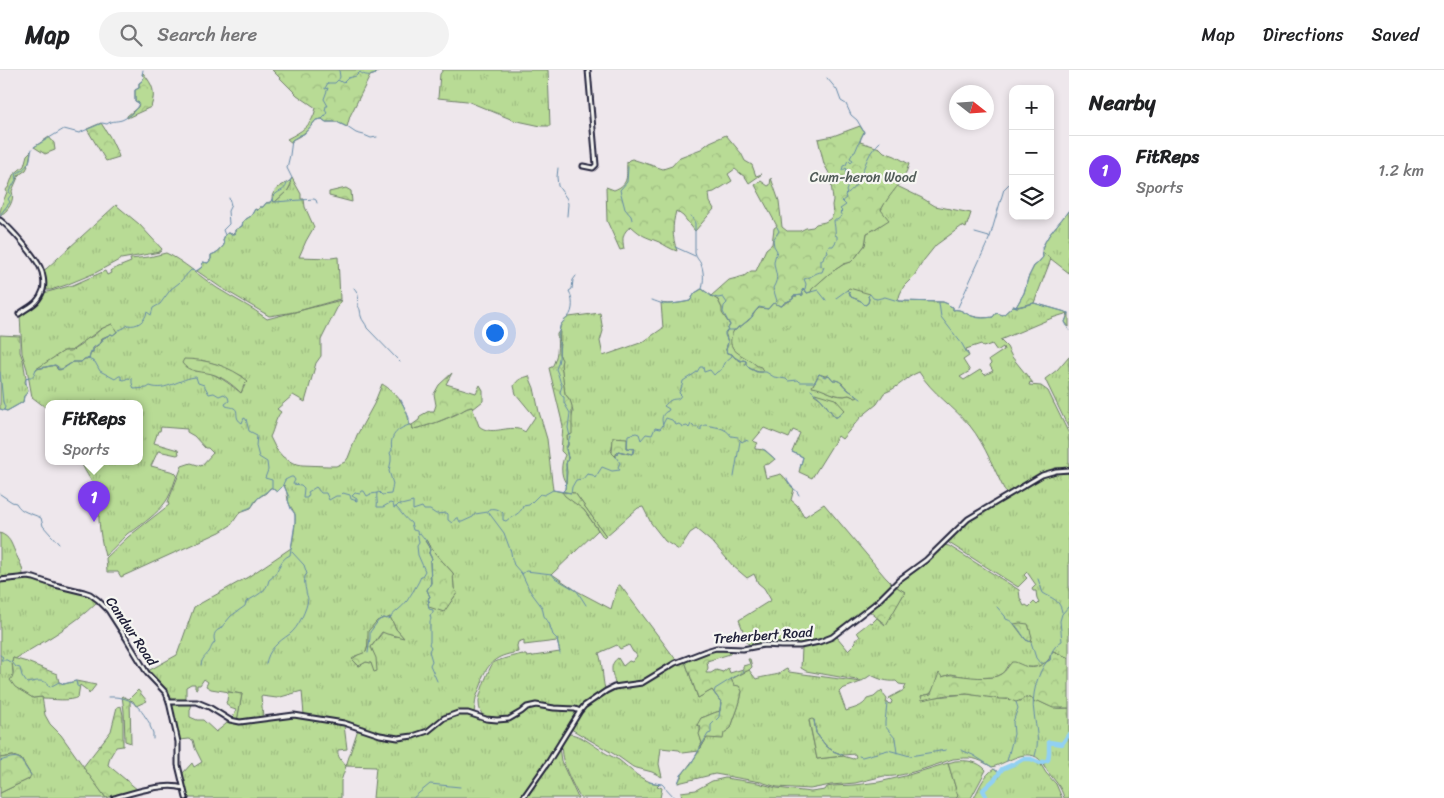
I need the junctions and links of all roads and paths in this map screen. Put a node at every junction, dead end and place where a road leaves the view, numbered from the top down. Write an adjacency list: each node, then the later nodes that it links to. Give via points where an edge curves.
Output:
1 (588, 70): 2 (street, via 596,165 592,168)
2 (584, 166)
3 (0, 220): 4 (street, via 35,259 42,274 44,288 39,297)
4 (19, 314)
5 (1069, 470): 8 (street, Treherbert Road, via 1042,475 968,519 926,560 832,637 800,646 764,645 706,650 675,663 642,683 614,687)
6 (0, 580): 7 (street, Candwr Road, via 28,577 90,594 108,610 146,673 166,693)
7 (169, 702): 8 (street, via 197,702 240,722 294,715 344,723 398,738 428,731 444,718 458,713 497,720 509,719 536,705); 9 (street, Candwr Road)
8 (580, 711): 12 (street, Treherbert Road)
9 (183, 788): 10 (street, via 170,786); 11 (street, Candwr Road)
10 (114, 798)
11 (186, 798)
12 (523, 798)

